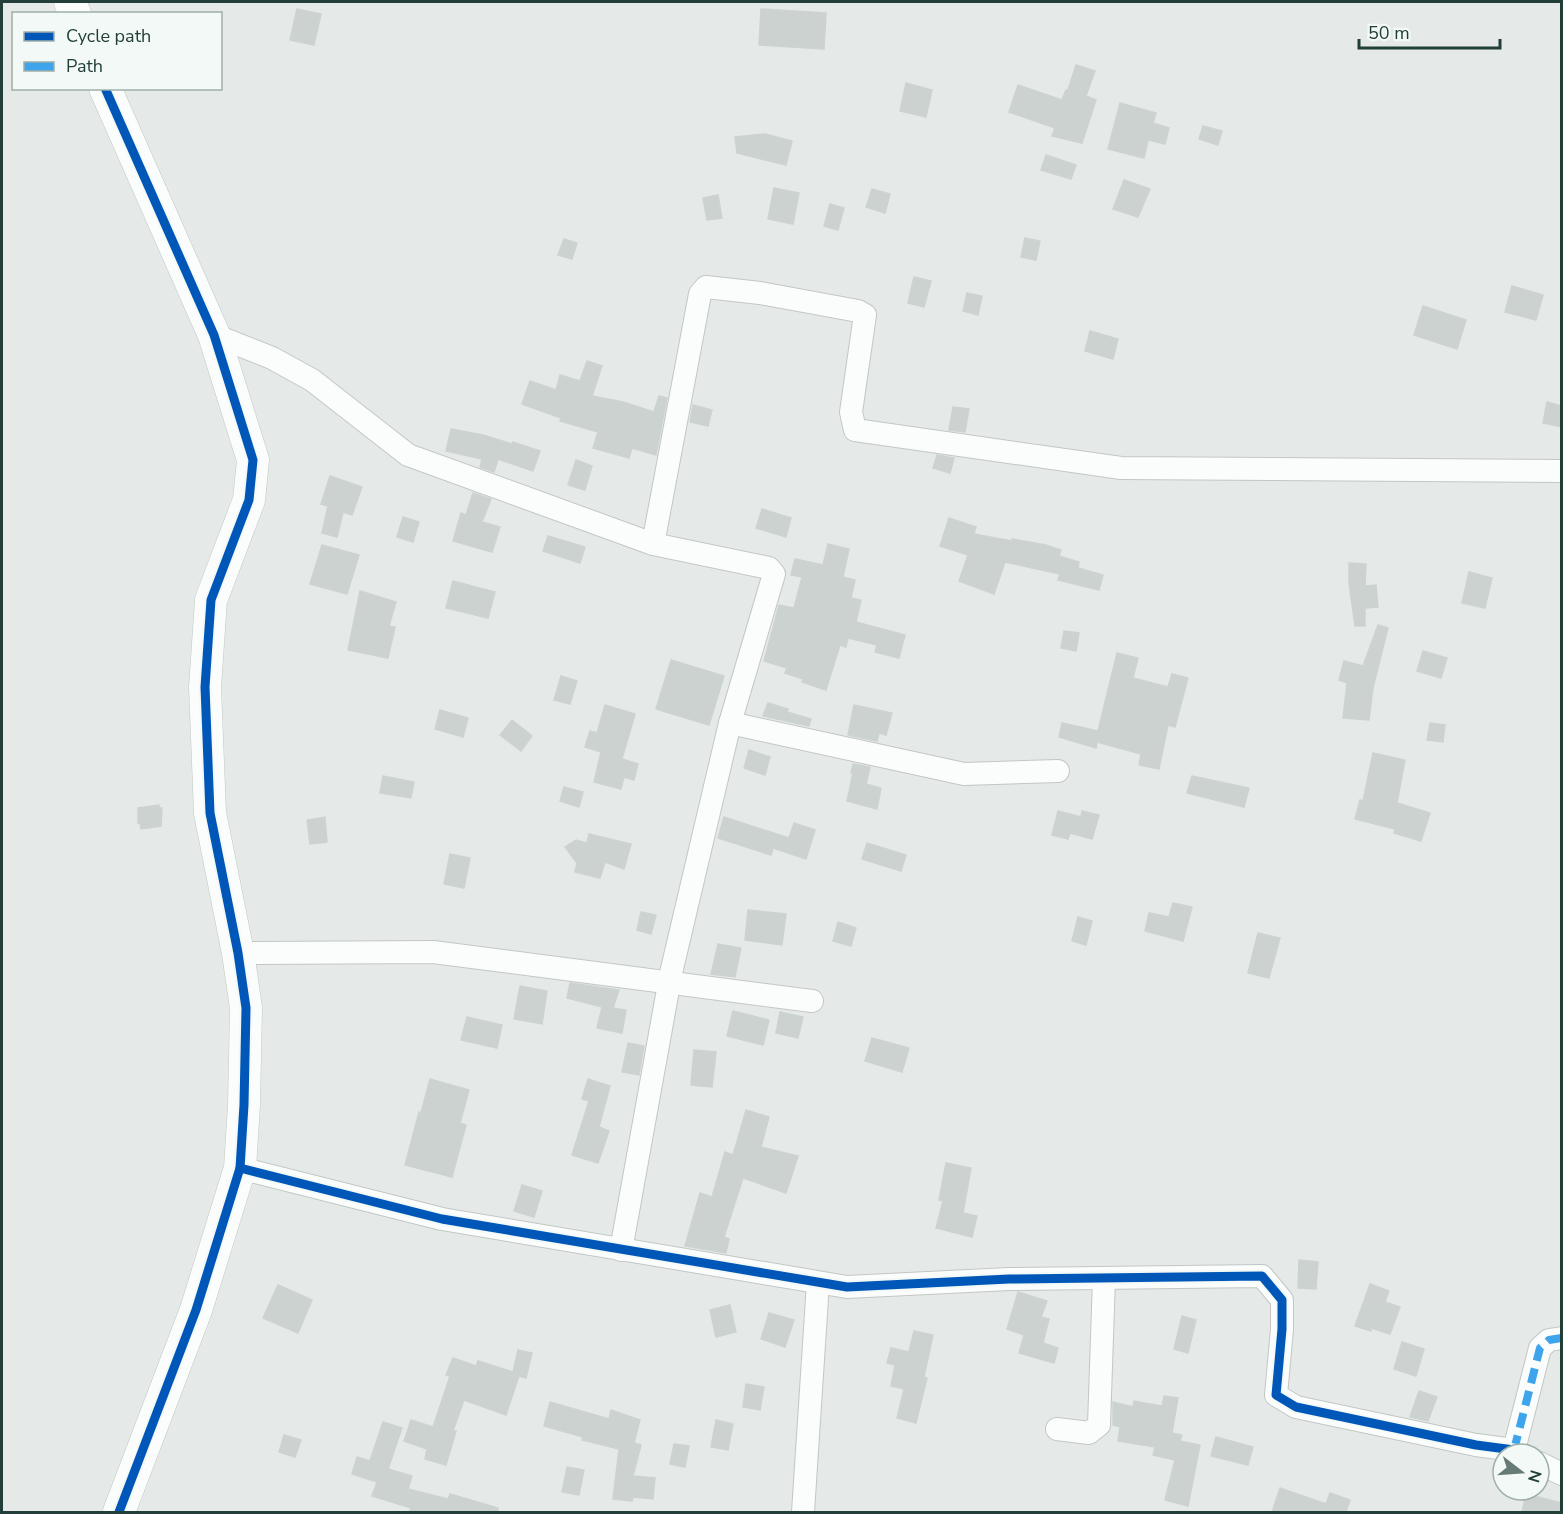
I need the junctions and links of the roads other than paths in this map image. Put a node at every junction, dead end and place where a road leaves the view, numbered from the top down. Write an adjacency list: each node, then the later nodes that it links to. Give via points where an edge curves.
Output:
1 (106, 90): 2 (street)
2 (214, 335): 4 (street, via 272,358 312,380 408,455); 7 (street, via 253,460 249,500 211,600 205,687 210,813)
3 (1562, 471): 4 (street, via 1121,468 855,430 852,412 865,315 760,293 706,287 700,294)
4 (653, 544): 5 (street, via 769,568 774,574)
5 (730, 723): 6 (street, via 964,774); 8 (street)
6 (1058, 771)
7 (238, 953): 8 (street, via 433,952); 10 (street, via 246,1008)
8 (669, 982): 9 (street); 11 (street)
9 (812, 1001)
10 (240, 1168): 11 (street, via 442,1220); 18 (street, via 196,1310)
11 (621, 1250): 13 (street)
12 (1104, 1278): 13 (street, via 847,1287); 15 (street, via 1099,1425 1089,1432); 17 (street, via 1262,1276 1282,1300 1276,1395 1296,1407)
13 (818, 1283): 19 (street)
14 (1562, 1338): 16 (street, via 1549,1340 1540,1348)
15 (1057, 1429)
16 (1520, 1442)
17 (1491, 1448)
18 (119, 1512)
19 (803, 1512)

